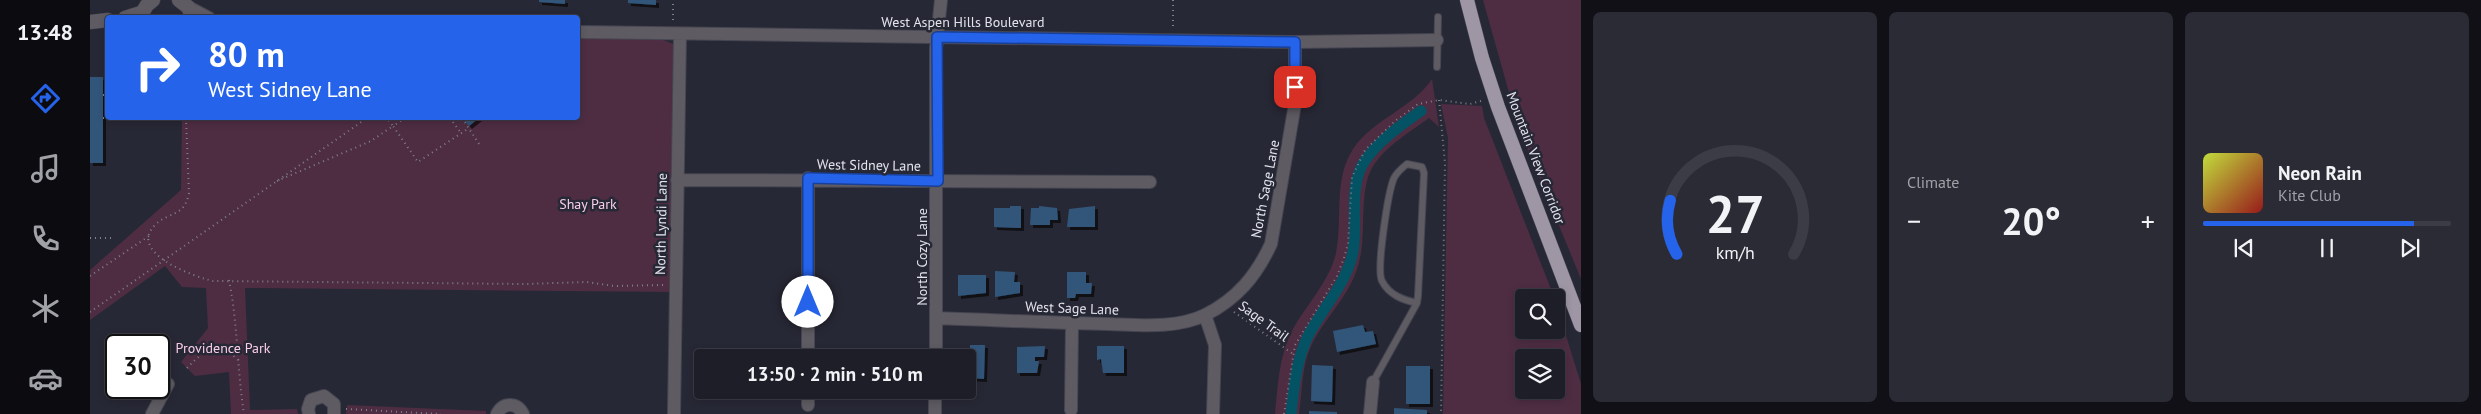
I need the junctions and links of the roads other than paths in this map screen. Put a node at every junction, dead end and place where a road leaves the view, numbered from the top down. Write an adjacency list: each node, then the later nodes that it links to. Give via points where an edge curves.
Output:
1 (154, 0): 5 (street)
2 (941, 0): 14 (street, North Cozy Lane)
3 (1468, 0): 26 (highway, Mountain View Corridor, via 1498,107)
4 (185, 5): 6 (street)
5 (140, 15)
6 (203, 15)
7 (1438, 17): 15 (lane)
8 (105, 20): 9 (street)
9 (90, 22)
10 (90, 28): 11 (street)
11 (105, 29)
12 (580, 32): 13 (street, West Aspen Hills Boulevard)
13 (680, 34): 14 (street, West Aspen Hills Boulevard); 19 (street, North Lyndi Lane)
14 (937, 37): 16 (street, West Aspen Hills Boulevard); 20 (street, North Cozy Lane)
15 (1437, 40): 16 (street, West Aspen Hills Boulevard); 17 (lane)
16 (1295, 42): 23 (street, North Sage Lane, via 1295,104 1271,244 1246,287)
17 (1437, 66)
18 (808, 178): 19 (street, West Sidney Lane); 20 (street, West Sidney Lane); 27 (street)
19 (677, 180): 40 (street, North Lyndi Lane)
20 (938, 181): 21 (street, West Sidney Lane); 24 (street, North Cozy Lane)
21 (1150, 182)
22 (1417, 303): 22 (lane, via 1424,173 1422,167 1407,164 1399,170 1390,191 1379,272 1387,289 1401,299); 29 (lane)
23 (1205, 315): 25 (street, West Sage Lane, via 1170,323); 42 (street, via 1215,345)
24 (937, 318): 25 (street, West Sage Lane); 28 (street, North Cozy Lane)
25 (1072, 324): 34 (street)
26 (1581, 325)
27 (808, 349)
28 (936, 349)
29 (1373, 382): 43 (street)
30 (160, 399): 35 (street)
31 (808, 399): 33 (street)
32 (935, 399): 41 (street)
33 (808, 405)
34 (1071, 410)
35 (152, 414)
36 (309, 414): 37 (street, via 311,400 324,396 334,404)
37 (334, 414)
38 (497, 414): 39 (street, via 508,405 517,407)
39 (523, 414)
40 (674, 414)
41 (935, 414)
42 (1213, 414)
43 (1370, 414)

